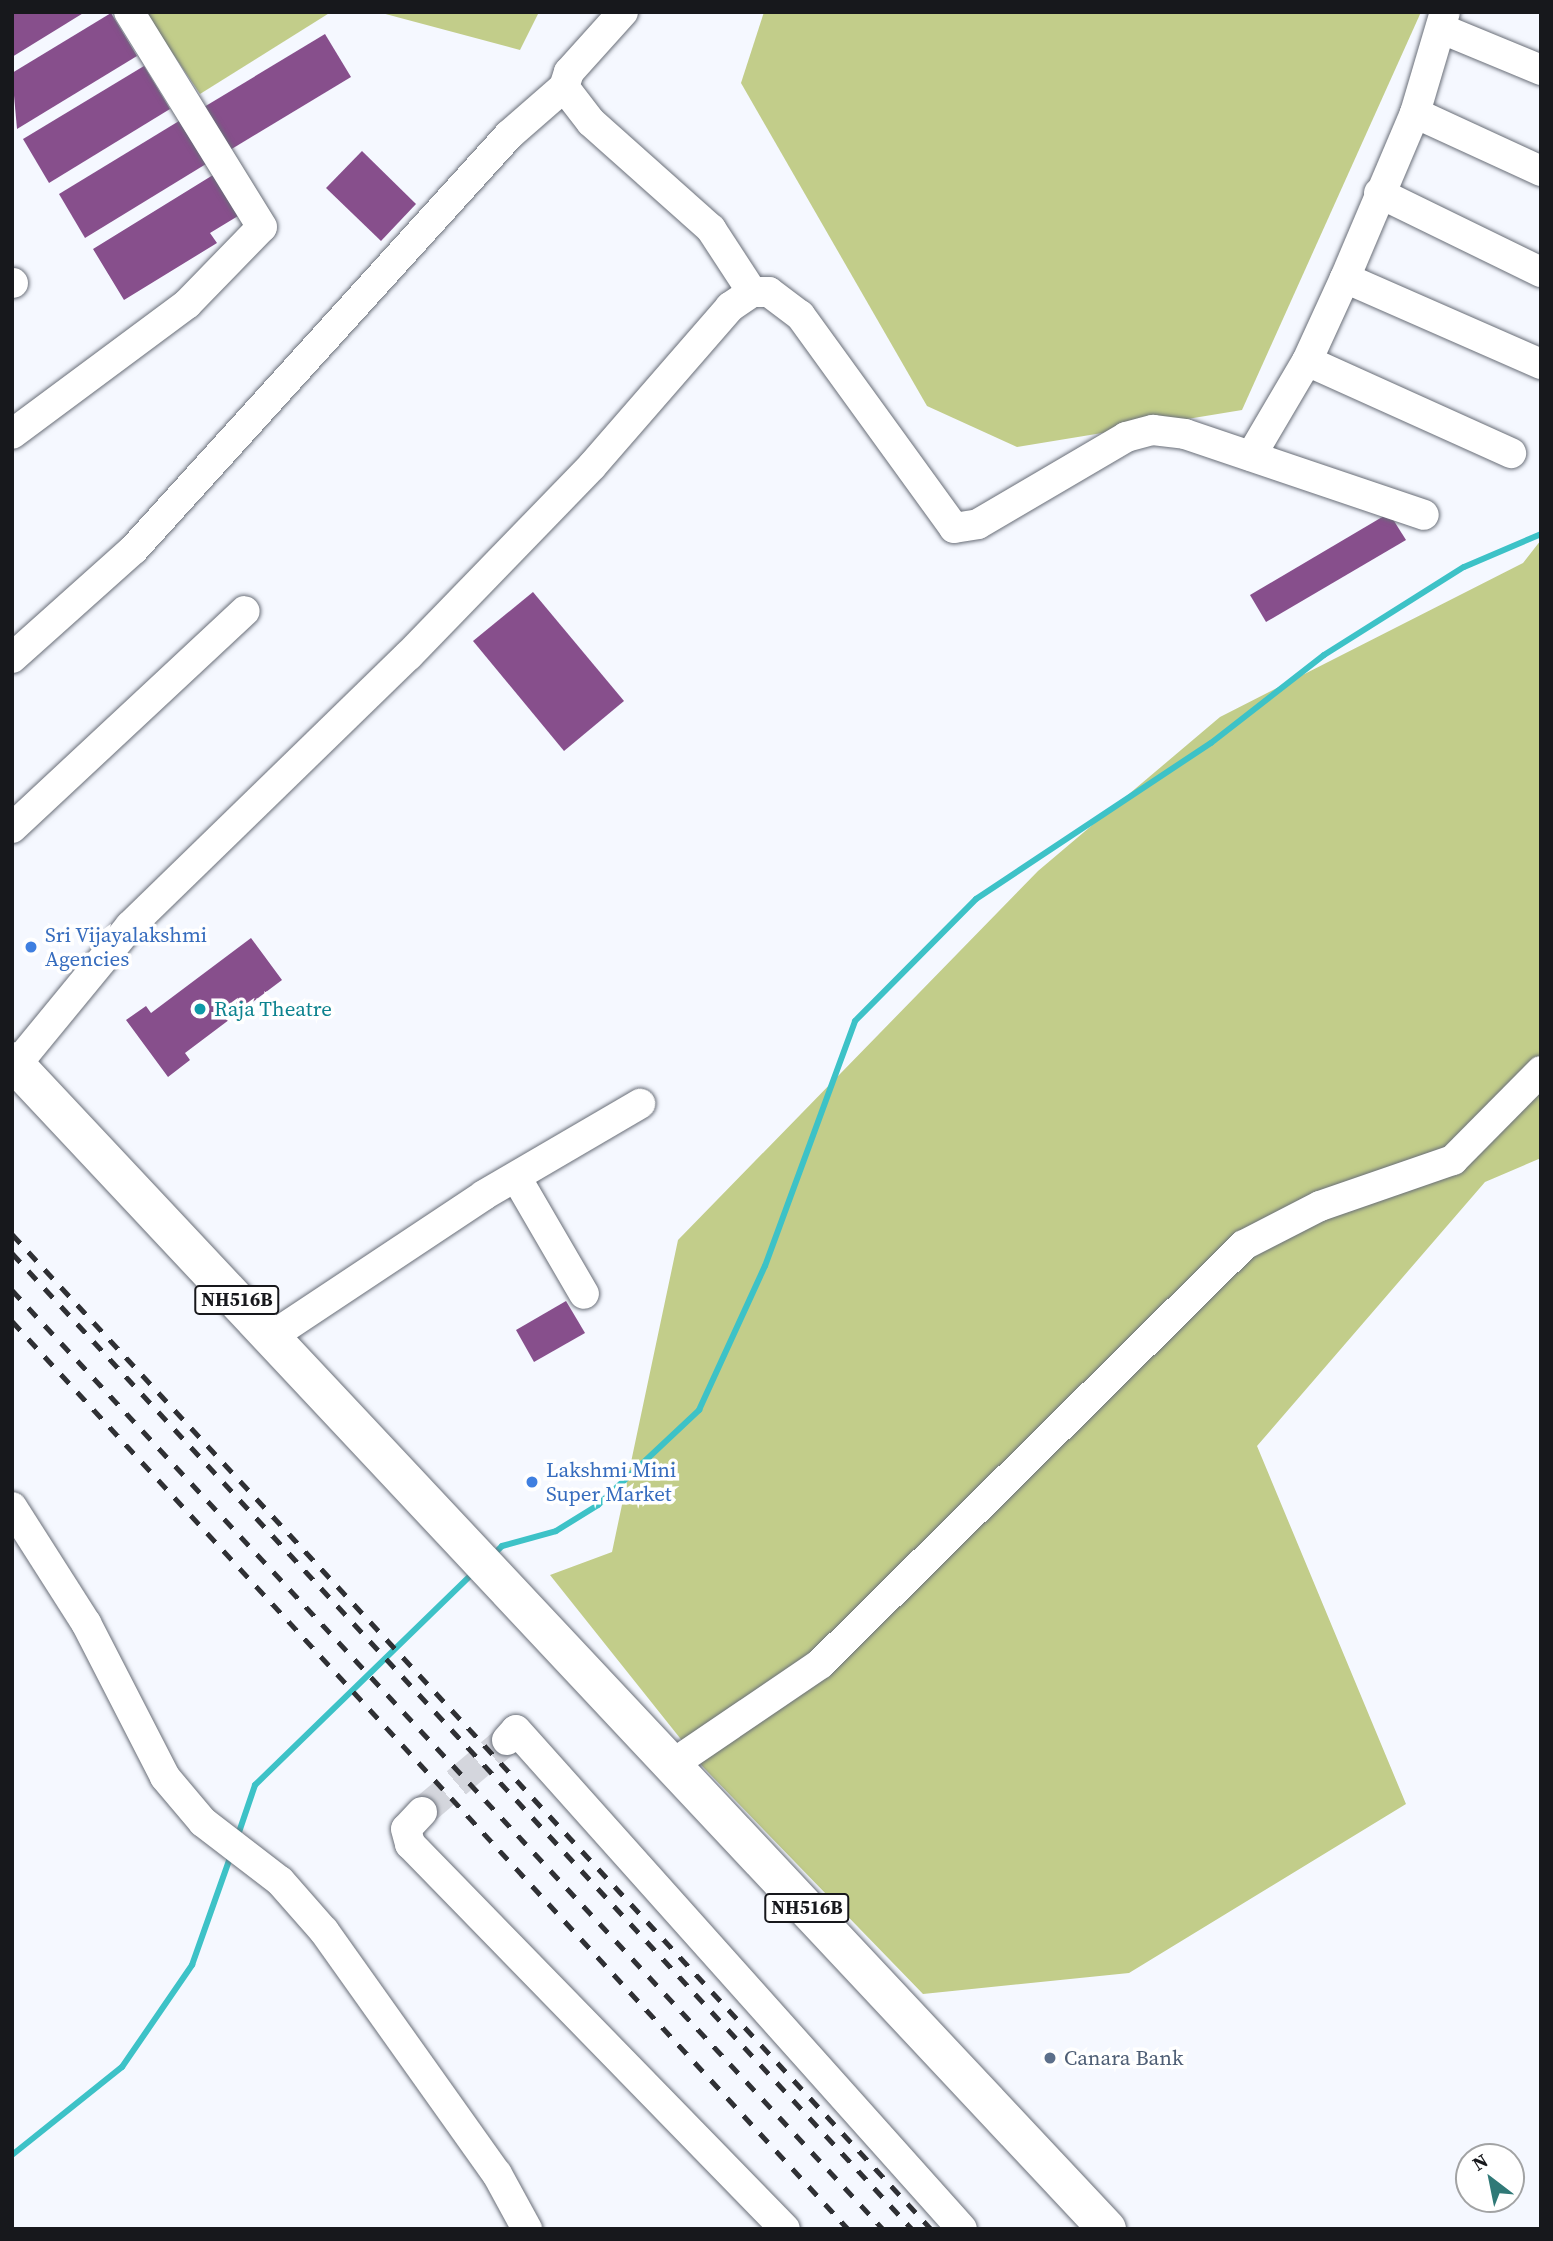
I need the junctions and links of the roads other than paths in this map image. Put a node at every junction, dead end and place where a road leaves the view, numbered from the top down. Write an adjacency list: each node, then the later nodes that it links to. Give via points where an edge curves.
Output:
1 (129, 12): 14 (street, via 262,227 187,304)
2 (624, 12): 5 (street, via 569,72)
3 (1443, 21): 4 (street); 6 (street)
4 (1541, 69)
5 (564, 87): 11 (street, via 591,122 712,229); 19 (street, via 509,135 133,550)
6 (1415, 113): 7 (street); 8 (street)
7 (1541, 171)
8 (1379, 193): 9 (street); 10 (street)
9 (1541, 272)
10 (1345, 278): 12 (street); 13 (street)
11 (751, 292): 16 (street, via 769,292 800,315 954,528 978,524 1126,438 1153,430); 21 (street, via 730,307 593,466 408,656 130,926)
12 (1307, 362): 15 (street); 16 (street)
13 (1541, 363)
14 (12, 434)
15 (1511, 453)
16 (1251, 456): 17 (street)
17 (1424, 515)
18 (245, 611): 20 (street)
19 (12, 658)
20 (12, 828)
21 (14, 1063): 26 (highway, NH516B)
22 (1538, 1080): 29 (street, via 1453,1160 1320,1206 1244,1245 820,1664)
23 (640, 1104): 24 (street)
24 (516, 1177): 25 (street); 26 (street)
25 (584, 1294)
26 (272, 1336): 29 (highway, NH516B)
27 (12, 1507): 31 (street, via 86,1623 165,1777 220,1835 280,1881 324,1931 483,2153)
28 (507, 1740): 33 (street, via 516,1730)
29 (670, 1766): 34 (highway, NH516B)
30 (422, 1812): 32 (street, via 406,1829 410,1844)
31 (527, 2229)
32 (785, 2229)
33 (962, 2229)
34 (1107, 2229)

